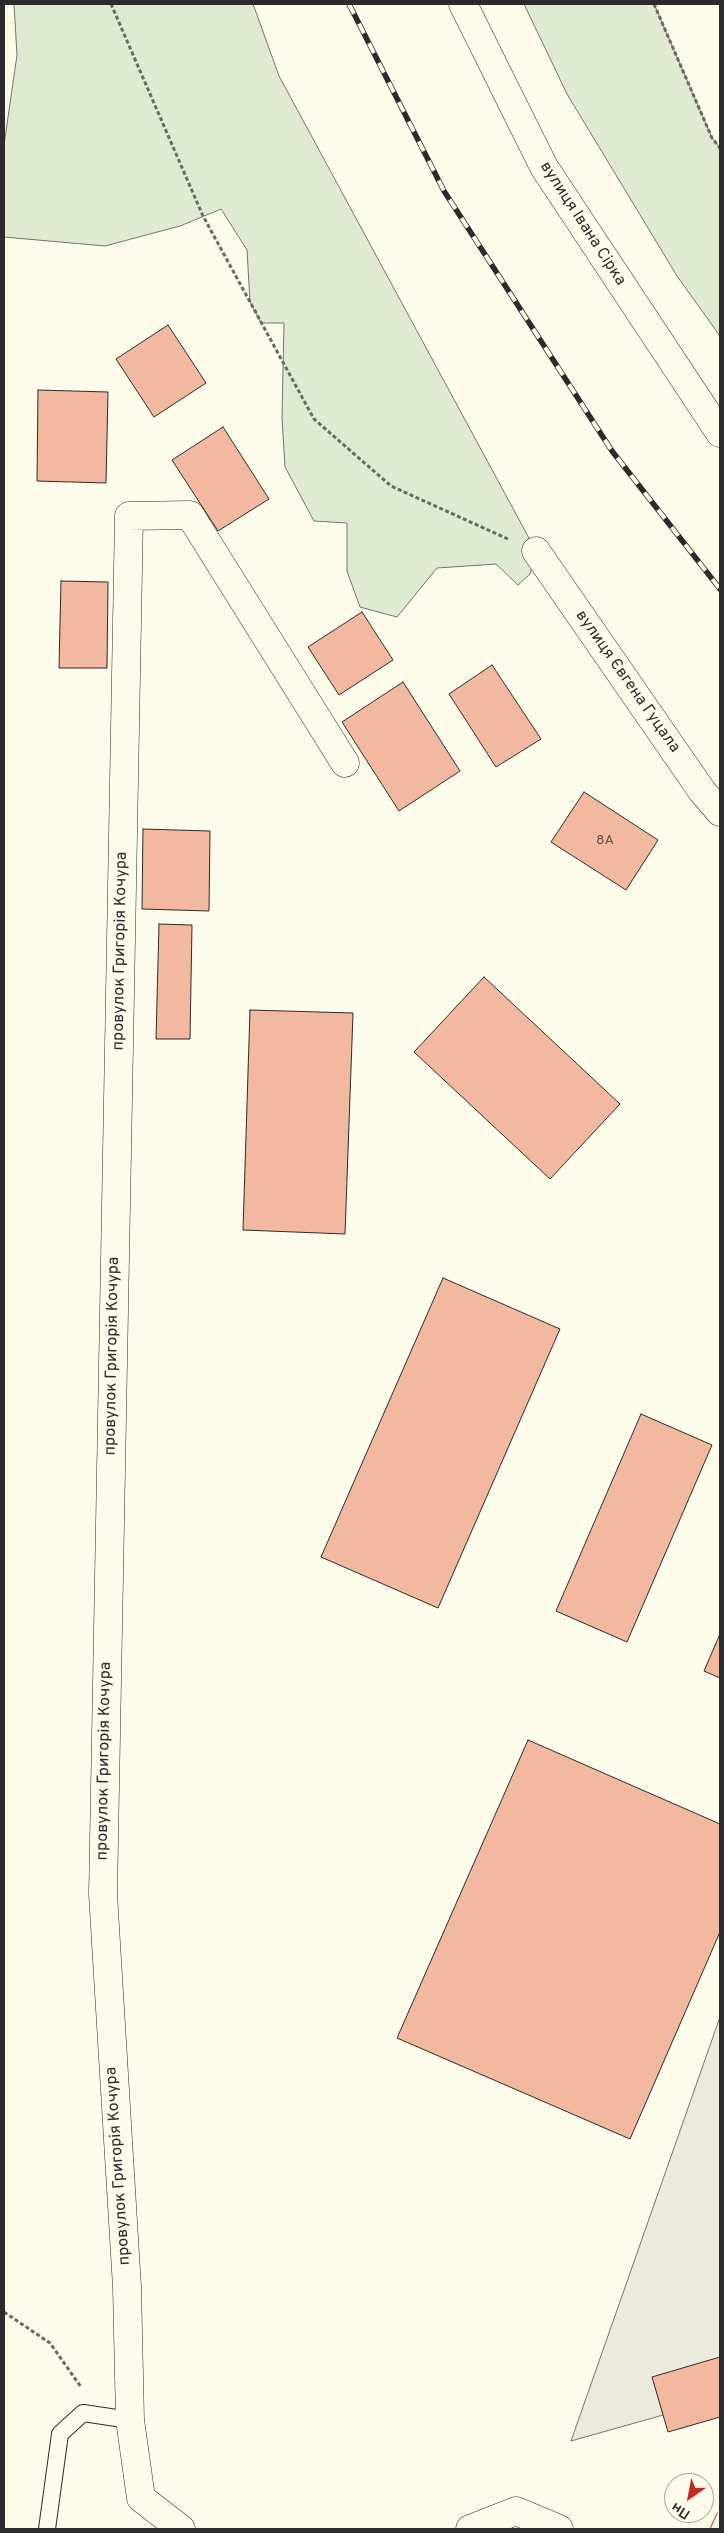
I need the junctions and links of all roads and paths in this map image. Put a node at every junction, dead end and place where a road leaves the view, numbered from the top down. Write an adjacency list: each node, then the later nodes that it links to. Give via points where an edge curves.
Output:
1 (111, 4): 6 (path, via 202,216 314,419 391,486)
2 (463, 4): 5 (street, вулиця Івана Сірка, via 544,167)
3 (654, 4): 4 (path, via 712,138)
4 (720, 148)
5 (720, 433)
6 (536, 552): 8 (street, вулиця Євгена Гуцала, via 702,792)
7 (345, 763): 11 (street, провулок Григорія Кочура, via 190,515 129,516 102,1894 127,2287)
8 (720, 812)
9 (4, 2312): 10 (path, via 50,2343)
10 (100, 2414): 11 (lane); 12 (lane, via 83,2413 60,2434)
11 (130, 2420): 13 (street, провулок Григорія Кочура, via 141,2498)
12 (47, 2529)
13 (181, 2529)
14 (470, 2529): 15 (street, via 516,2511)
15 (559, 2529)

